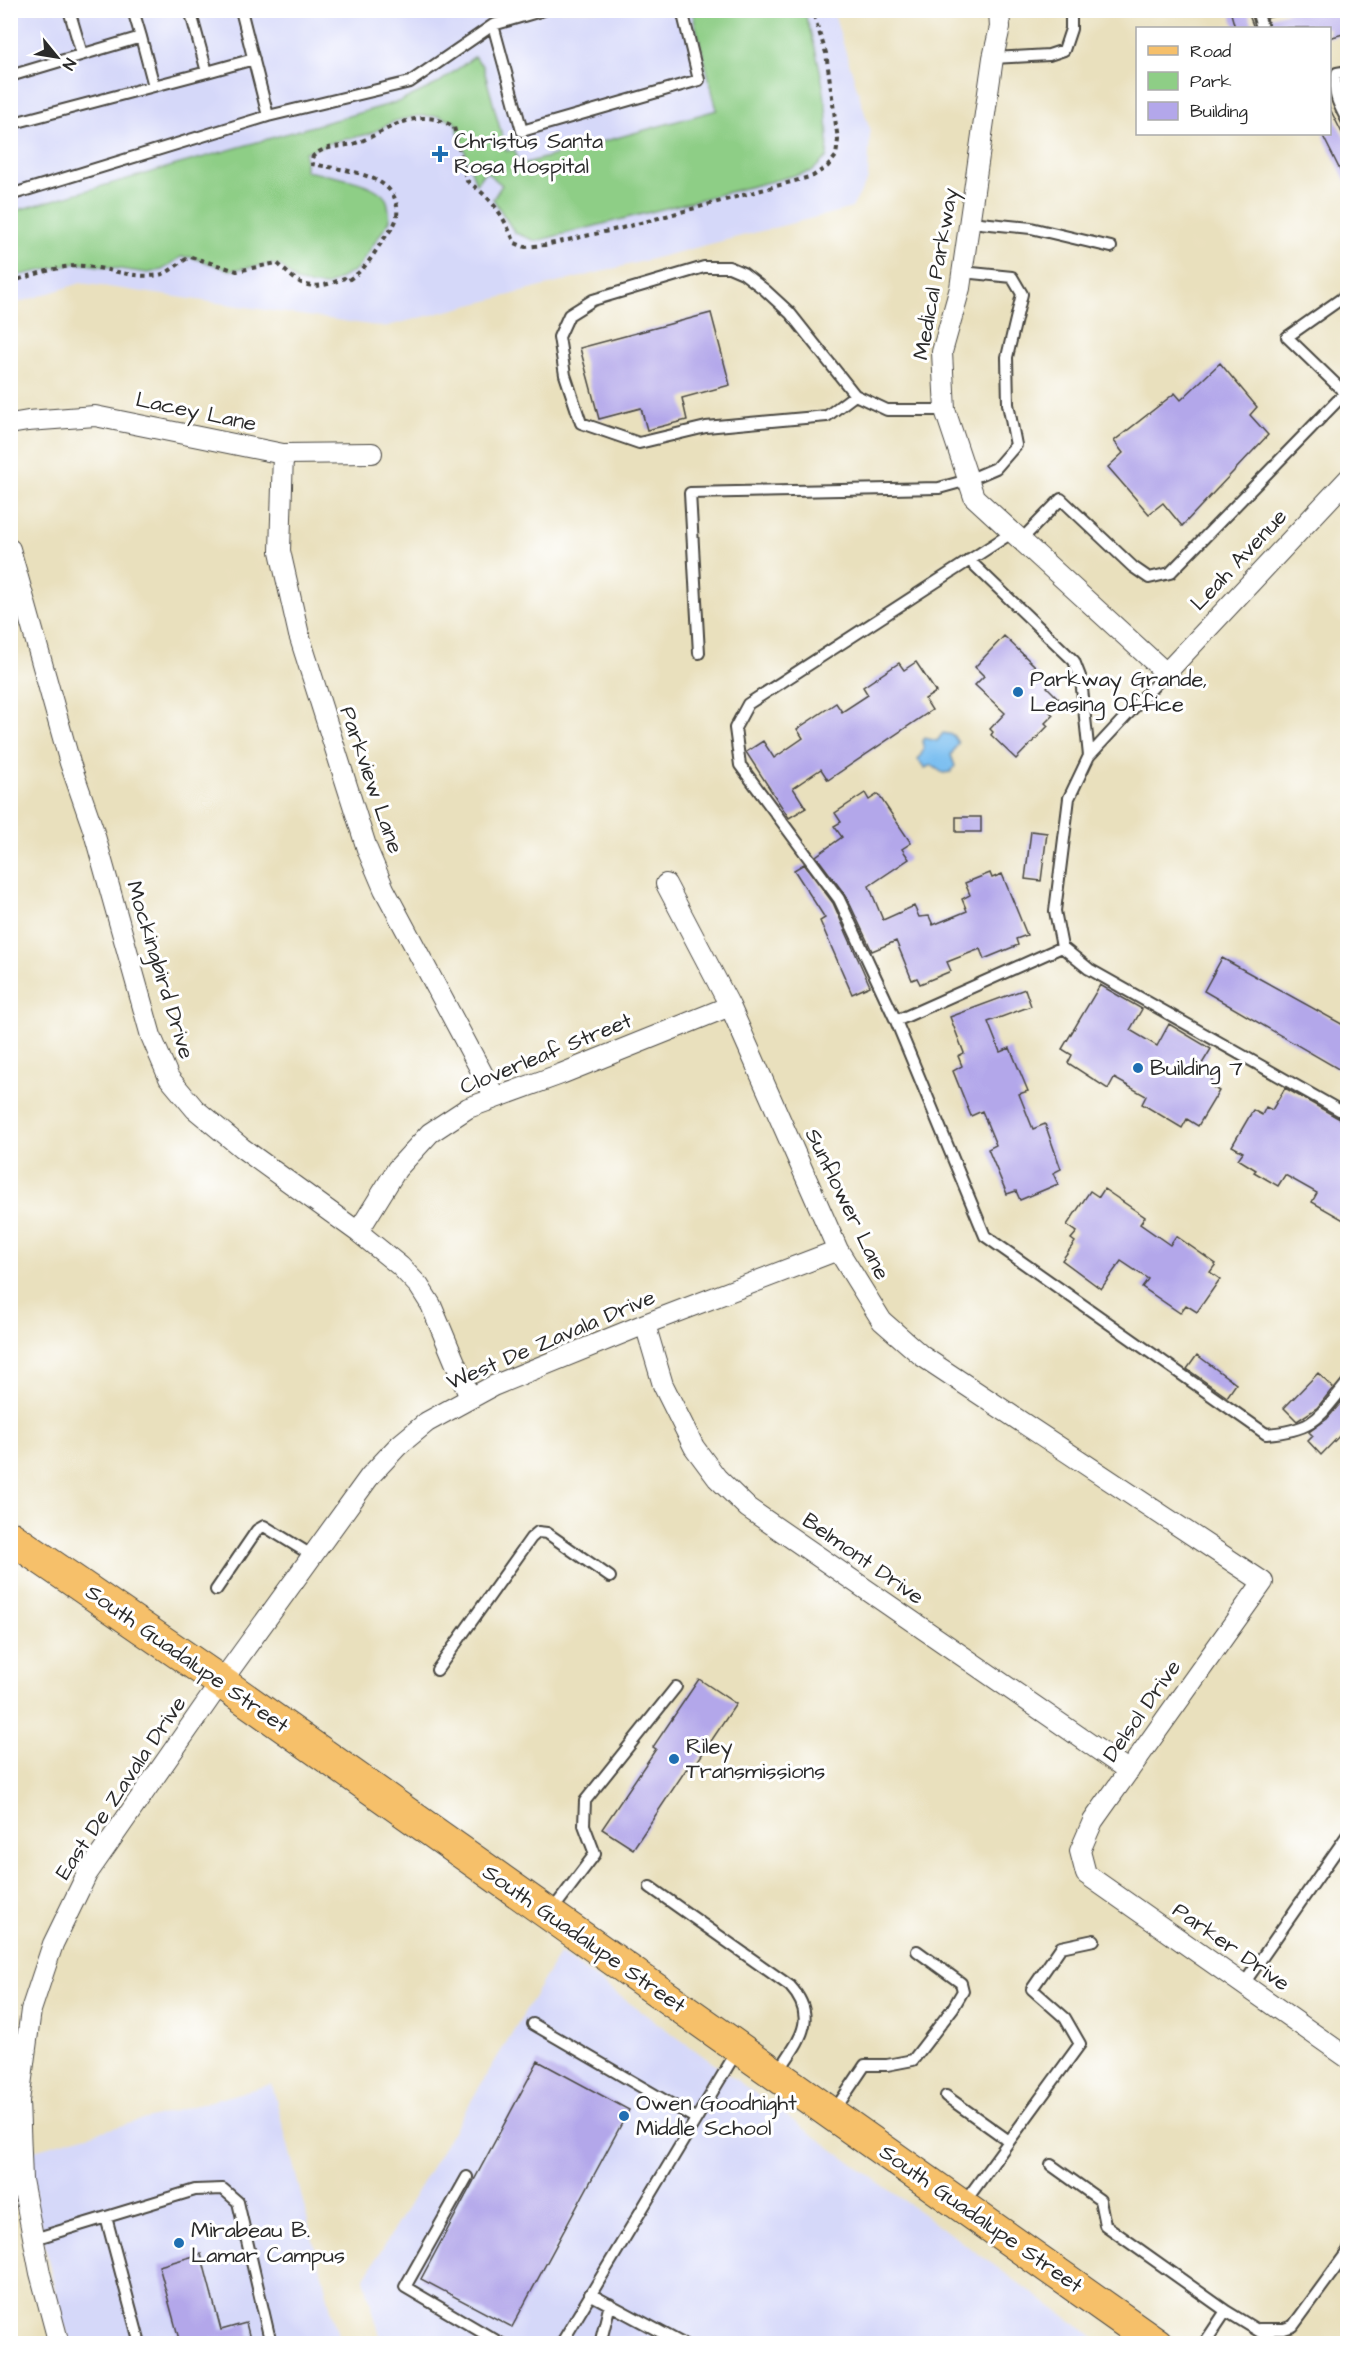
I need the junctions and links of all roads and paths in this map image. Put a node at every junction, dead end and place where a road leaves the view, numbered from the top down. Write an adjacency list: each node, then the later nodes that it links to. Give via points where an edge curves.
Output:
1 (69, 10): 14 (lane)
2 (133, 10): 13 (lane)
3 (190, 10): 18 (lane)
4 (241, 10): 16 (lane)
5 (544, 10): 11 (lane)
6 (682, 10): 11 (lane, via 699,80 522,131)
7 (812, 10): 29 (path, via 825,53 838,140 836,156 813,176 622,228 525,247 515,243 502,214 486,194 467,181 454,127 422,118 351,145 325,149 311,160 312,164 355,172 382,183 391,190 395,203 397,217 393,226 363,271 347,281 344,278 327,286 308,285 296,281 277,263 237,271 191,257 156,276 82,265)
8 (999, 10): 15 (street, Medical Parkway, via 1000,27)
9 (1071, 10): 15 (lane, via 1071,29 1064,50 1049,55)
10 (1257, 10): 12 (lane)
11 (493, 25): 22 (lane, via 410,82)
12 (1262, 27)
13 (141, 37): 14 (lane); 21 (lane)
14 (82, 54): 19 (lane)
15 (993, 58): 26 (street, Medical Parkway)
16 (254, 59): 18 (lane); 22 (lane)
17 (1347, 71): 20 (lane, via 1337,73)
18 (207, 72): 21 (lane)
19 (10, 76)
20 (1332, 83): 23 (lane)
21 (153, 86): 24 (lane)
22 (268, 116): 25 (lane)
23 (1347, 122)
24 (10, 124)
25 (10, 195)
26 (970, 222): 27 (lane, via 1031,228); 28 (street, Medical Parkway)
27 (1111, 247)
28 (962, 272): 33 (street, Medical Parkway, via 942,352); 38 (lane, via 1012,277 1022,294 1007,357 1008,404 1016,445 996,468)
29 (10, 282)
30 (1345, 300): 31 (lane, via 1287,337)
31 (1347, 393): 39 (lane, via 1170,573 1149,578 1061,499)
32 (855, 395): 32 (lane, via 790,314 743,273 729,267 704,267 593,300 569,315 559,337 565,375 580,423 639,443 705,427 827,417); 33 (lane, via 887,410)
33 (945, 410): 38 (street, Medical Parkway)
34 (10, 424): 36 (street, Lacey Lane, via 95,416)
35 (372, 453): 36 (street, Lacey Lane)
36 (283, 454): 49 (street, Parkview Lane, via 280,551 299,635 367,849 384,889)
37 (1347, 479): 43 (street, Leah Avenue)
38 (968, 480): 39 (street, Medical Parkway, via 974,497); 42 (lane, via 939,488 690,493)
39 (1017, 536): 41 (lane); 43 (street, Medical Parkway)
40 (10, 549): 51 (street, Mockingbird Drive, via 151,1036 169,1078 195,1109 242,1148)
41 (969, 560): 44 (lane, via 1074,661 1080,679); 48 (lane, via 748,704 735,728 740,765 839,898)
42 (699, 653)
43 (1166, 673): 44 (lane)
44 (1089, 756): 46 (lane, via 1069,798 1054,911)
45 (666, 884): 47 (street, Sunflower Lane)
46 (1062, 947): 48 (lane); 50 (lane, via 1089,969)
47 (730, 1006): 49 (street, Cloverleaf Street); 52 (street, Sunflower Lane)
48 (896, 1021): 54 (lane, via 985,1236 1266,1434 1293,1432 1314,1422)
49 (495, 1097): 51 (street, Cloverleaf Street, via 468,1108 430,1133 397,1169)
50 (1347, 1114)
51 (358, 1232): 55 (street, Mockingbird Drive, via 419,1286 431,1305)
52 (838, 1250): 53 (street, West De Zavala Drive); 59 (street, Sunflower Lane, via 882,1321 922,1356)
53 (645, 1324): 55 (street, West De Zavala Drive); 64 (street, Belmont Drive, via 663,1385 694,1448 748,1508)
54 (1347, 1382)
55 (470, 1398): 57 (street, West De Zavala Drive, via 427,1422 398,1446 370,1476)
56 (10, 1537): 62 (main road, South Guadalupe Street)
57 (313, 1556): 60 (lane, via 264,1526 257,1530); 62 (street, West De Zavala Drive)
58 (610, 1577): 61 (lane, via 547,1533 538,1532)
59 (1263, 1582): 64 (street, Delsol Drive)
60 (216, 1590)
61 (437, 1670)
62 (221, 1682): 68 (main road, South Guadalupe Street); 84 (street, East De Zavala Drive, via 87,1874 53,1944 31,2010 19,2101 22,2180)
63 (676, 1687): 68 (lane, via 585,1801 584,1825 595,1854)
64 (1129, 1771): 66 (street, Delsol Drive, via 1093,1821 1080,1851)
65 (1347, 1834): 71 (lane)
66 (1086, 1874): 71 (street, Parker Drive)
67 (650, 1887): 75 (lane, via 790,1986 801,1999 806,2016 802,2035)
68 (549, 1915): 73 (main road, South Guadalupe Street)
69 (1094, 1940): 79 (lane, via 1061,1947 1032,1989 1065,2018 1080,2044)
70 (917, 1951): 77 (lane, via 961,1983 963,1991 913,2060 865,2065)
71 (1243, 1985): 74 (street, Parker Drive)
72 (533, 2024): 78 (lane)
73 (739, 2048): 75 (main road, South Guadalupe Street); 78 (lane)
74 (1347, 2058)
75 (777, 2074): 77 (main road, South Guadalupe Street)
76 (946, 2096): 79 (lane)
77 (832, 2114): 82 (main road, South Guadalupe Street)
78 (695, 2118): 86 (lane)
79 (1009, 2141): 82 (lane)
80 (1052, 2165): 88 (lane, via 1100,2200 1105,2225)
81 (467, 2176): 93 (lane, via 405,2287)
82 (962, 2205): 97 (main road, South Guadalupe Street)
83 (106, 2217): 84 (lane); 91 (lane); 92 (lane, via 195,2190 223,2189 238,2202)
84 (34, 2239): 90 (street, East De Zavala Drive)
85 (1347, 2250): 89 (lane, via 1293,2326)
86 (590, 2294): 87 (lane); 94 (lane)
87 (610, 2304): 95 (lane); 96 (lane)
88 (1226, 2311): 89 (lane); 98 (lane)
89 (1259, 2329): 99 (lane)
90 (59, 2343)
91 (140, 2343)
92 (271, 2343)
93 (502, 2343)
94 (561, 2343)
95 (600, 2343)
96 (683, 2343)
97 (1157, 2343)
98 (1204, 2343)
99 (1280, 2343)

